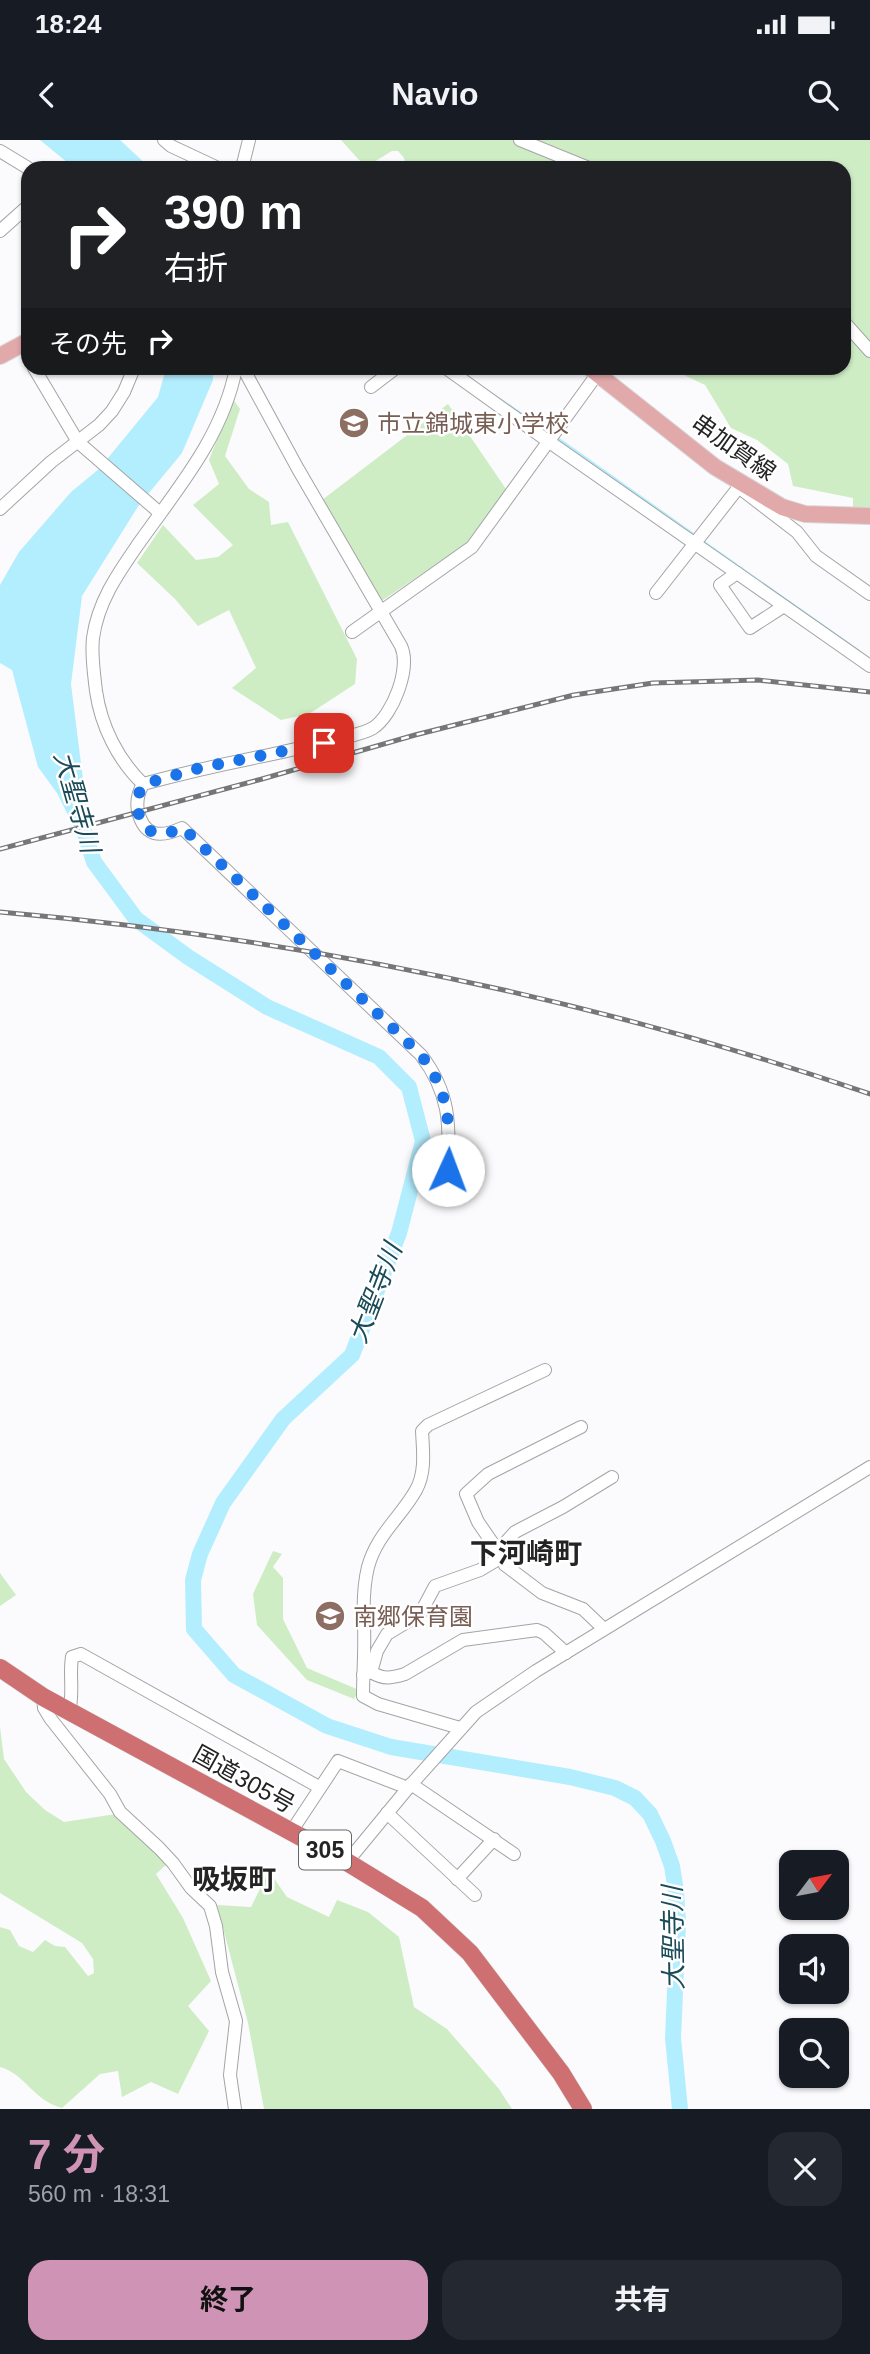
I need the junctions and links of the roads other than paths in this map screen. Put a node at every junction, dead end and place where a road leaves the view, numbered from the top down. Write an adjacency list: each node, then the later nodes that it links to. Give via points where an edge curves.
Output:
1 (164, 140): 5 (street)
2 (249, 140): 6 (street)
3 (520, 140): 7 (street)
4 (1, 155): 8 (street)
5 (203, 161)
6 (244, 161)
7 (572, 161)
8 (21, 165)
9 (21, 212): 10 (street)
10 (0, 231)
11 (851, 330): 13 (street)
12 (21, 349): 14 (main road)
13 (870, 351)
14 (0, 356)
15 (38, 375): 25 (street)
16 (131, 375): 25 (street, via 112,411)
17 (234, 375): 28 (street, via 203,453)
18 (247, 375): 35 (street)
19 (387, 375): 23 (street)
20 (456, 375): 24 (street)
21 (591, 375): 24 (street)
22 (600, 375): 26 (main road, 串加賀線)
23 (371, 387)
24 (550, 438): 30 (street); 35 (street, via 472,547)
25 (81, 444): 27 (street, via 51,462); 28 (street)
26 (741, 485): 29 (main road, 串加賀線, via 797,513); 30 (street); 33 (street, via 742,491 797,532 816,556)
27 (0, 509)
28 (160, 513): 38 (street, via 116,575 93,637 98,703 108,733)
29 (870, 516)
30 (695, 545): 31 (street); 32 (street)
31 (737, 573): 34 (street); 34 (street, via 720,584 750,628)
32 (656, 593)
33 (870, 594)
34 (784, 606): 37 (street)
35 (381, 612): 36 (street); 38 (street, via 404,654 401,683 388,712 375,727)
36 (352, 632)
37 (870, 666)
38 (144, 784): 39 (street, via 137,807 147,830 167,834 183,828 421,1055 440,1084 447,1108 448,1170)
39 (465, 1166)
40 (545, 1370): 48 (street, via 428,1425 422,1432 424,1463 416,1490 389,1525 368,1566 362,1609)
41 (581, 1427): 44 (street, via 488,1474 466,1494)
42 (870, 1467): 45 (street)
43 (612, 1477): 44 (street, via 515,1532)
44 (499, 1555): 45 (street, via 505,1565 542,1593 583,1609); 48 (street, via 480,1570 435,1586 420,1614 387,1634)
45 (604, 1629): 46 (street)
46 (566, 1653): 48 (street, via 537,1630 463,1640 394,1677); 51 (street, via 476,1712)
47 (0, 1668): 49 (highway, 国道305号 / 305)
48 (367, 1674): 51 (street, via 363,1696)
49 (43, 1698): 50 (highway, 国道305号 / 305); 61 (street, via 50,1718 120,1812 210,1906 236,2021 230,2075)
50 (69, 1712): 53 (street, via 72,1657 81,1654); 55 (highway, 国道305号 / 305)
51 (460, 1728): 52 (street)
52 (410, 1786): 53 (street, via 338,1761); 54 (street); 56 (street)
53 (319, 1787): 55 (street)
54 (387, 1813): 58 (street); 59 (street)
55 (291, 1832): 58 (highway, 国道305号 / 305)
56 (494, 1839): 57 (street); 59 (street)
57 (514, 1854)
58 (347, 1862): 62 (highway, 国道305号 / 305, via 422,1908 452,1934 561,2073)
59 (457, 1879): 60 (street)
60 (475, 1895)
61 (235, 2109)
62 (583, 2109)

